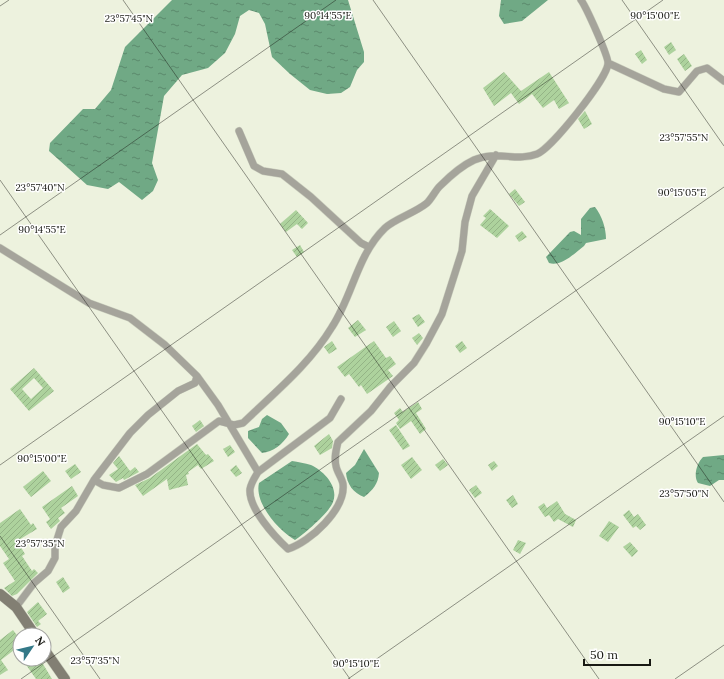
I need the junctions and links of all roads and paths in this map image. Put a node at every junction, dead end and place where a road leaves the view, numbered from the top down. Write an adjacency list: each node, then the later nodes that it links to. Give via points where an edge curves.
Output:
1 (581, 0): 2 (street, via 605,48)
2 (608, 63): 3 (street, via 664,89 679,92 697,71 707,68); 5 (street, via 605,76 586,102 550,144 538,154 523,157)
3 (724, 81)
4 (239, 131): 6 (street, via 254,166 263,172 282,174 311,196 361,243)
5 (496, 155): 6 (street, via 473,160 456,171 427,202 386,227); 11 (street, via 472,196 465,222 462,251 442,314 426,344 414,363 338,442 336,466 343,484 341,502 329,518 310,537 298,546 288,549 277,539 258,512 252,498 250,489)
6 (369, 247): 10 (street, via 341,312 320,346 297,372 242,423)
7 (0, 248): 8 (street, via 89,303 130,318 165,345)
8 (197, 376): 10 (street); 12 (street, via 195,382 154,410 130,433)
9 (341, 399): 11 (street, via 330,418)
10 (228, 423): 11 (street); 12 (street, via 219,421 147,474 119,488 103,485)
11 (258, 472)
12 (94, 480): 14 (street, via 76,511 62,527 55,546 55,558 48,571 34,583)
13 (0, 594): 14 (street)
14 (16, 607): 15 (street)
15 (30, 627)
16 (52, 660): 17 (street)
17 (65, 679)

